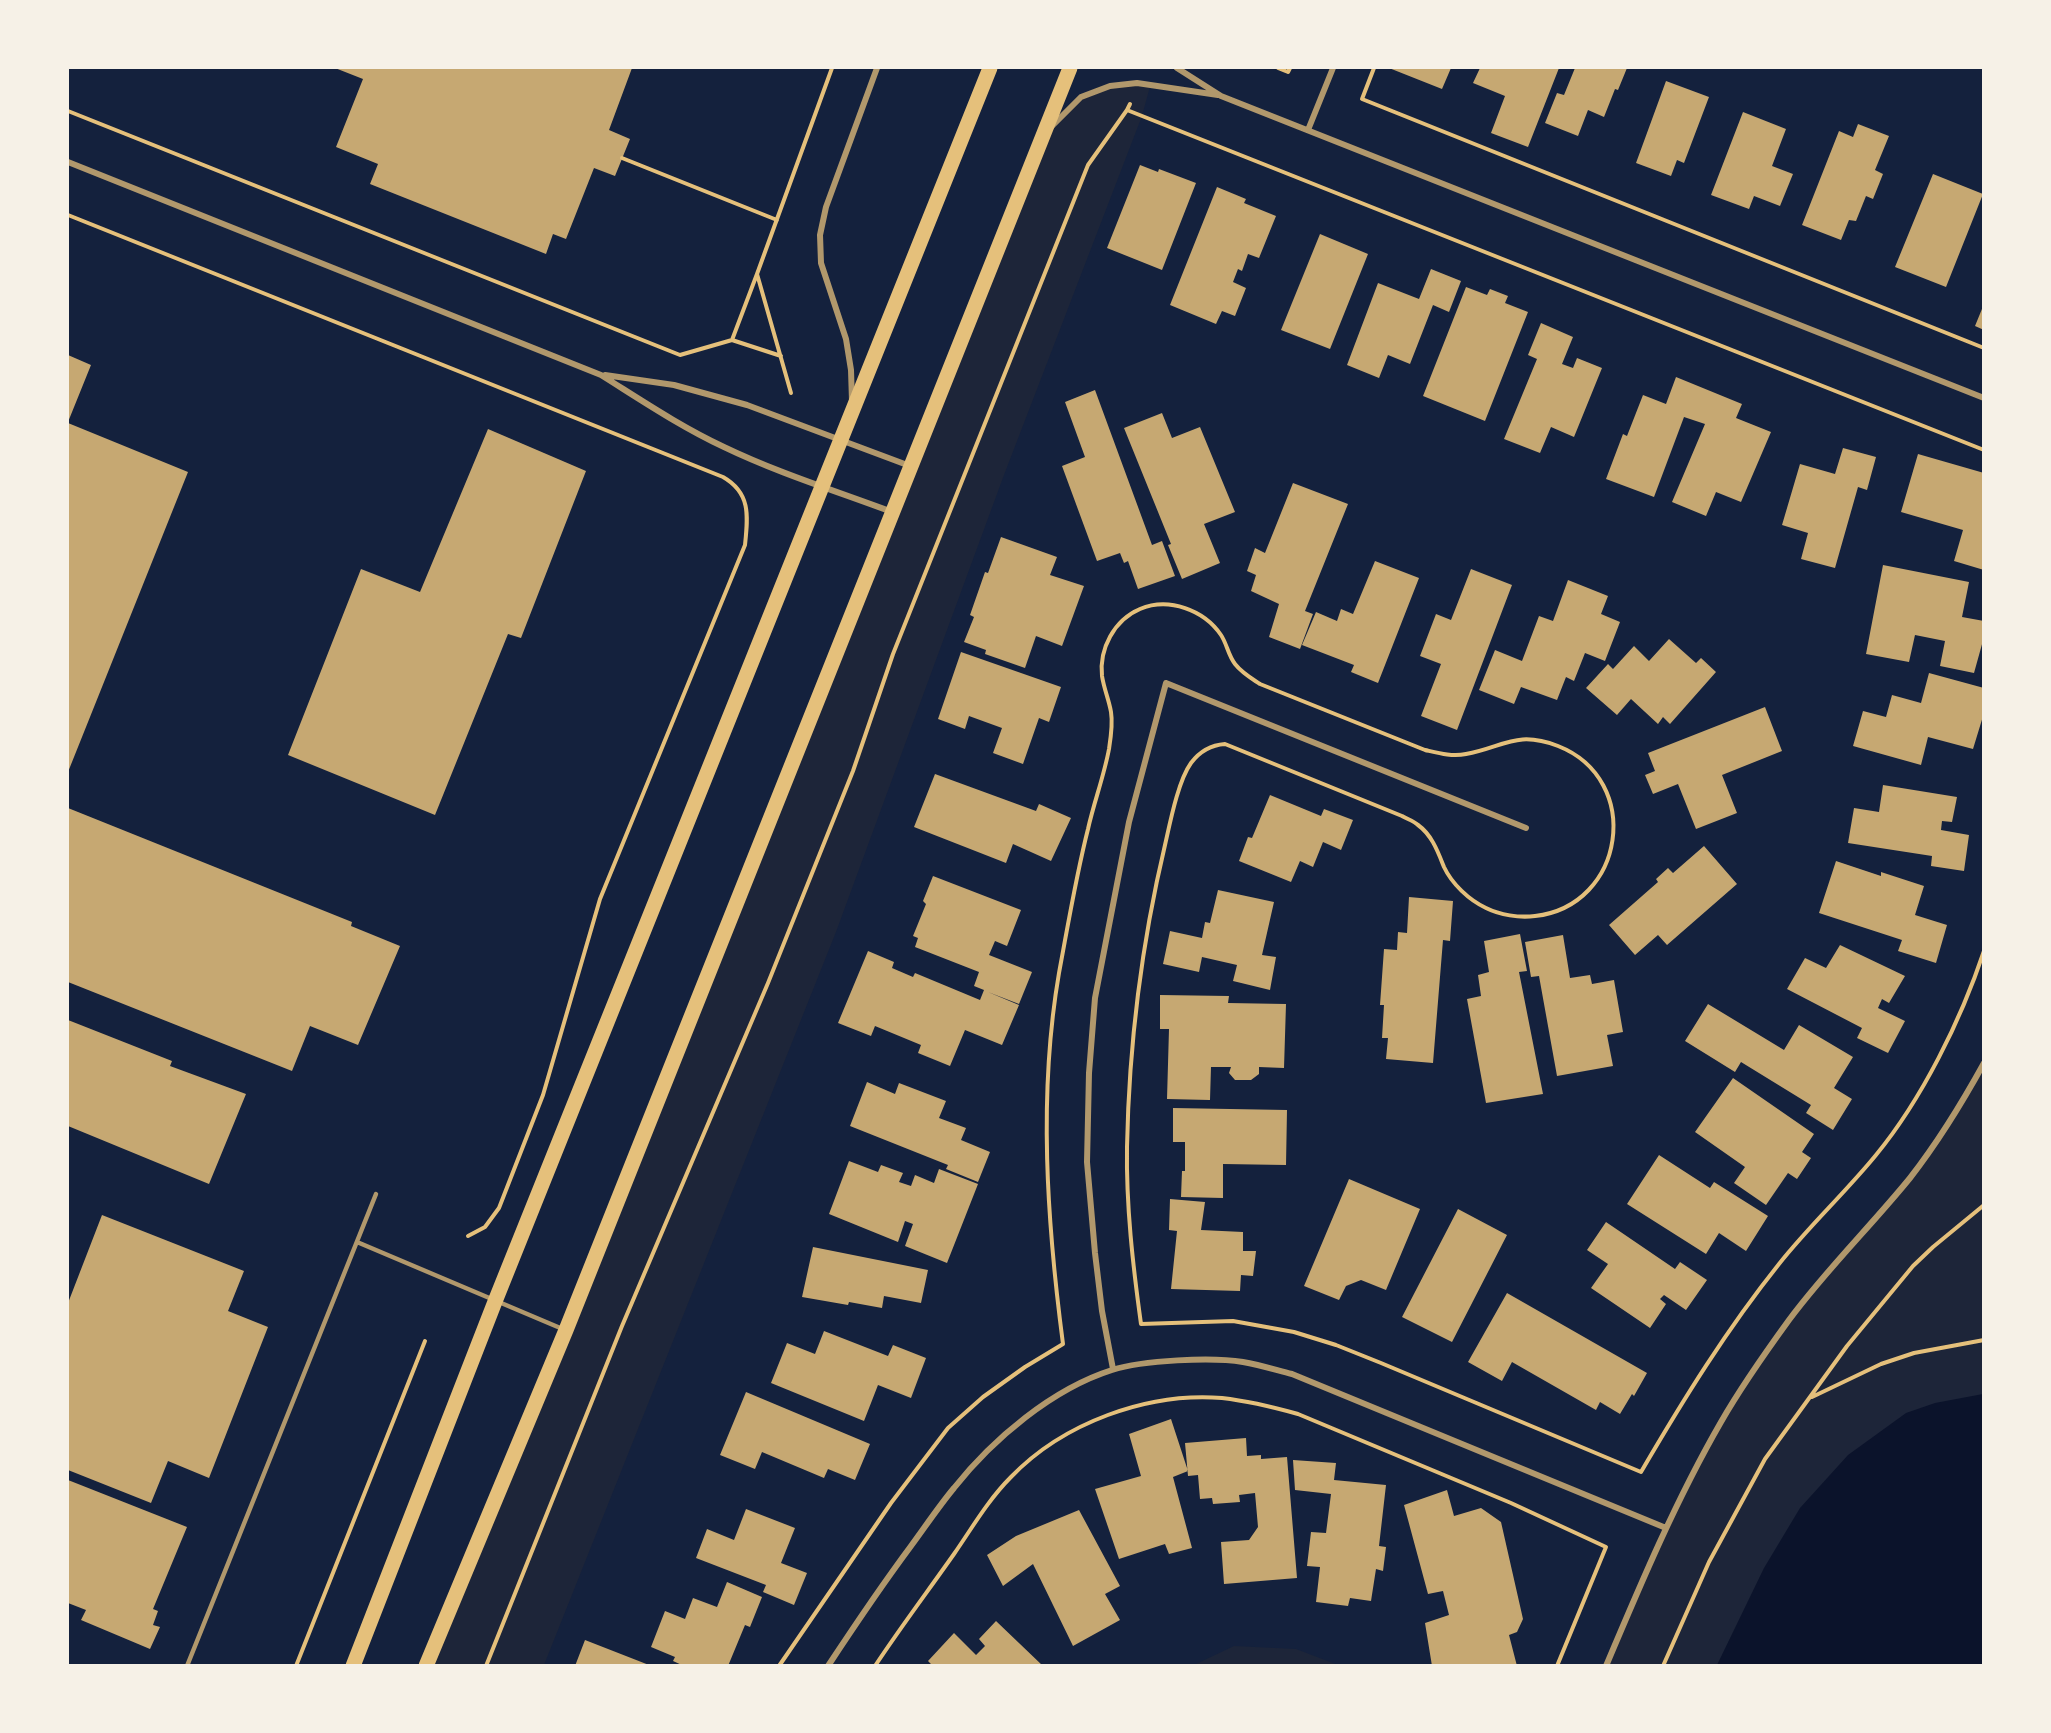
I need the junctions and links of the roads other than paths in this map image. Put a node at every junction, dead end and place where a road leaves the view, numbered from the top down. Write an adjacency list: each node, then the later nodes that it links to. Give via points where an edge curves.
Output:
1 (877, 68): 12 (street, via 826,207 820,235 821,263 846,339)
2 (990, 68): 12 (main road)
3 (1070, 68): 8 (main road)
4 (1177, 68): 6 (street)
5 (1332, 68): 7 (street)
6 (1221, 96): 7 (street); 8 (street, via 1137,83 1110,86 1081,97)
7 (1308, 130): 11 (street)
8 (1045, 133): 14 (main road)
9 (68, 162): 10 (street)
10 (601, 375): 13 (street, via 674,386 747,405); 15 (street, via 723,447)
11 (1983, 398)
12 (852, 414): 13 (main road)
13 (841, 441): 14 (street); 15 (main road)
14 (911, 466): 16 (main road)
15 (823, 486): 16 (street); 21 (main road)
16 (892, 512): 22 (main road)
17 (1526, 828): 23 (street, via 1166,683 1129,822 1095,998 1090,1052 1087,1162 1102,1311)
18 (1983, 1063): 24 (street, via 1911,1176 1830,1269 1754,1369 1721,1421)
19 (376, 1194): 20 (lane)
20 (357, 1242): 21 (lane); 25 (lane)
21 (496, 1299): 22 (lane); 26 (main road)
22 (566, 1330): 27 (main road)
23 (1113, 1370): 24 (street, via 1192,1360 1241,1362 1292,1374); 28 (street, via 1072,1386 1038,1408 993,1446 955,1487)
24 (1666, 1528): 29 (street)
25 (187, 1665)
26 (353, 1665)
27 (426, 1665)
28 (828, 1665)
29 (1606, 1665)

